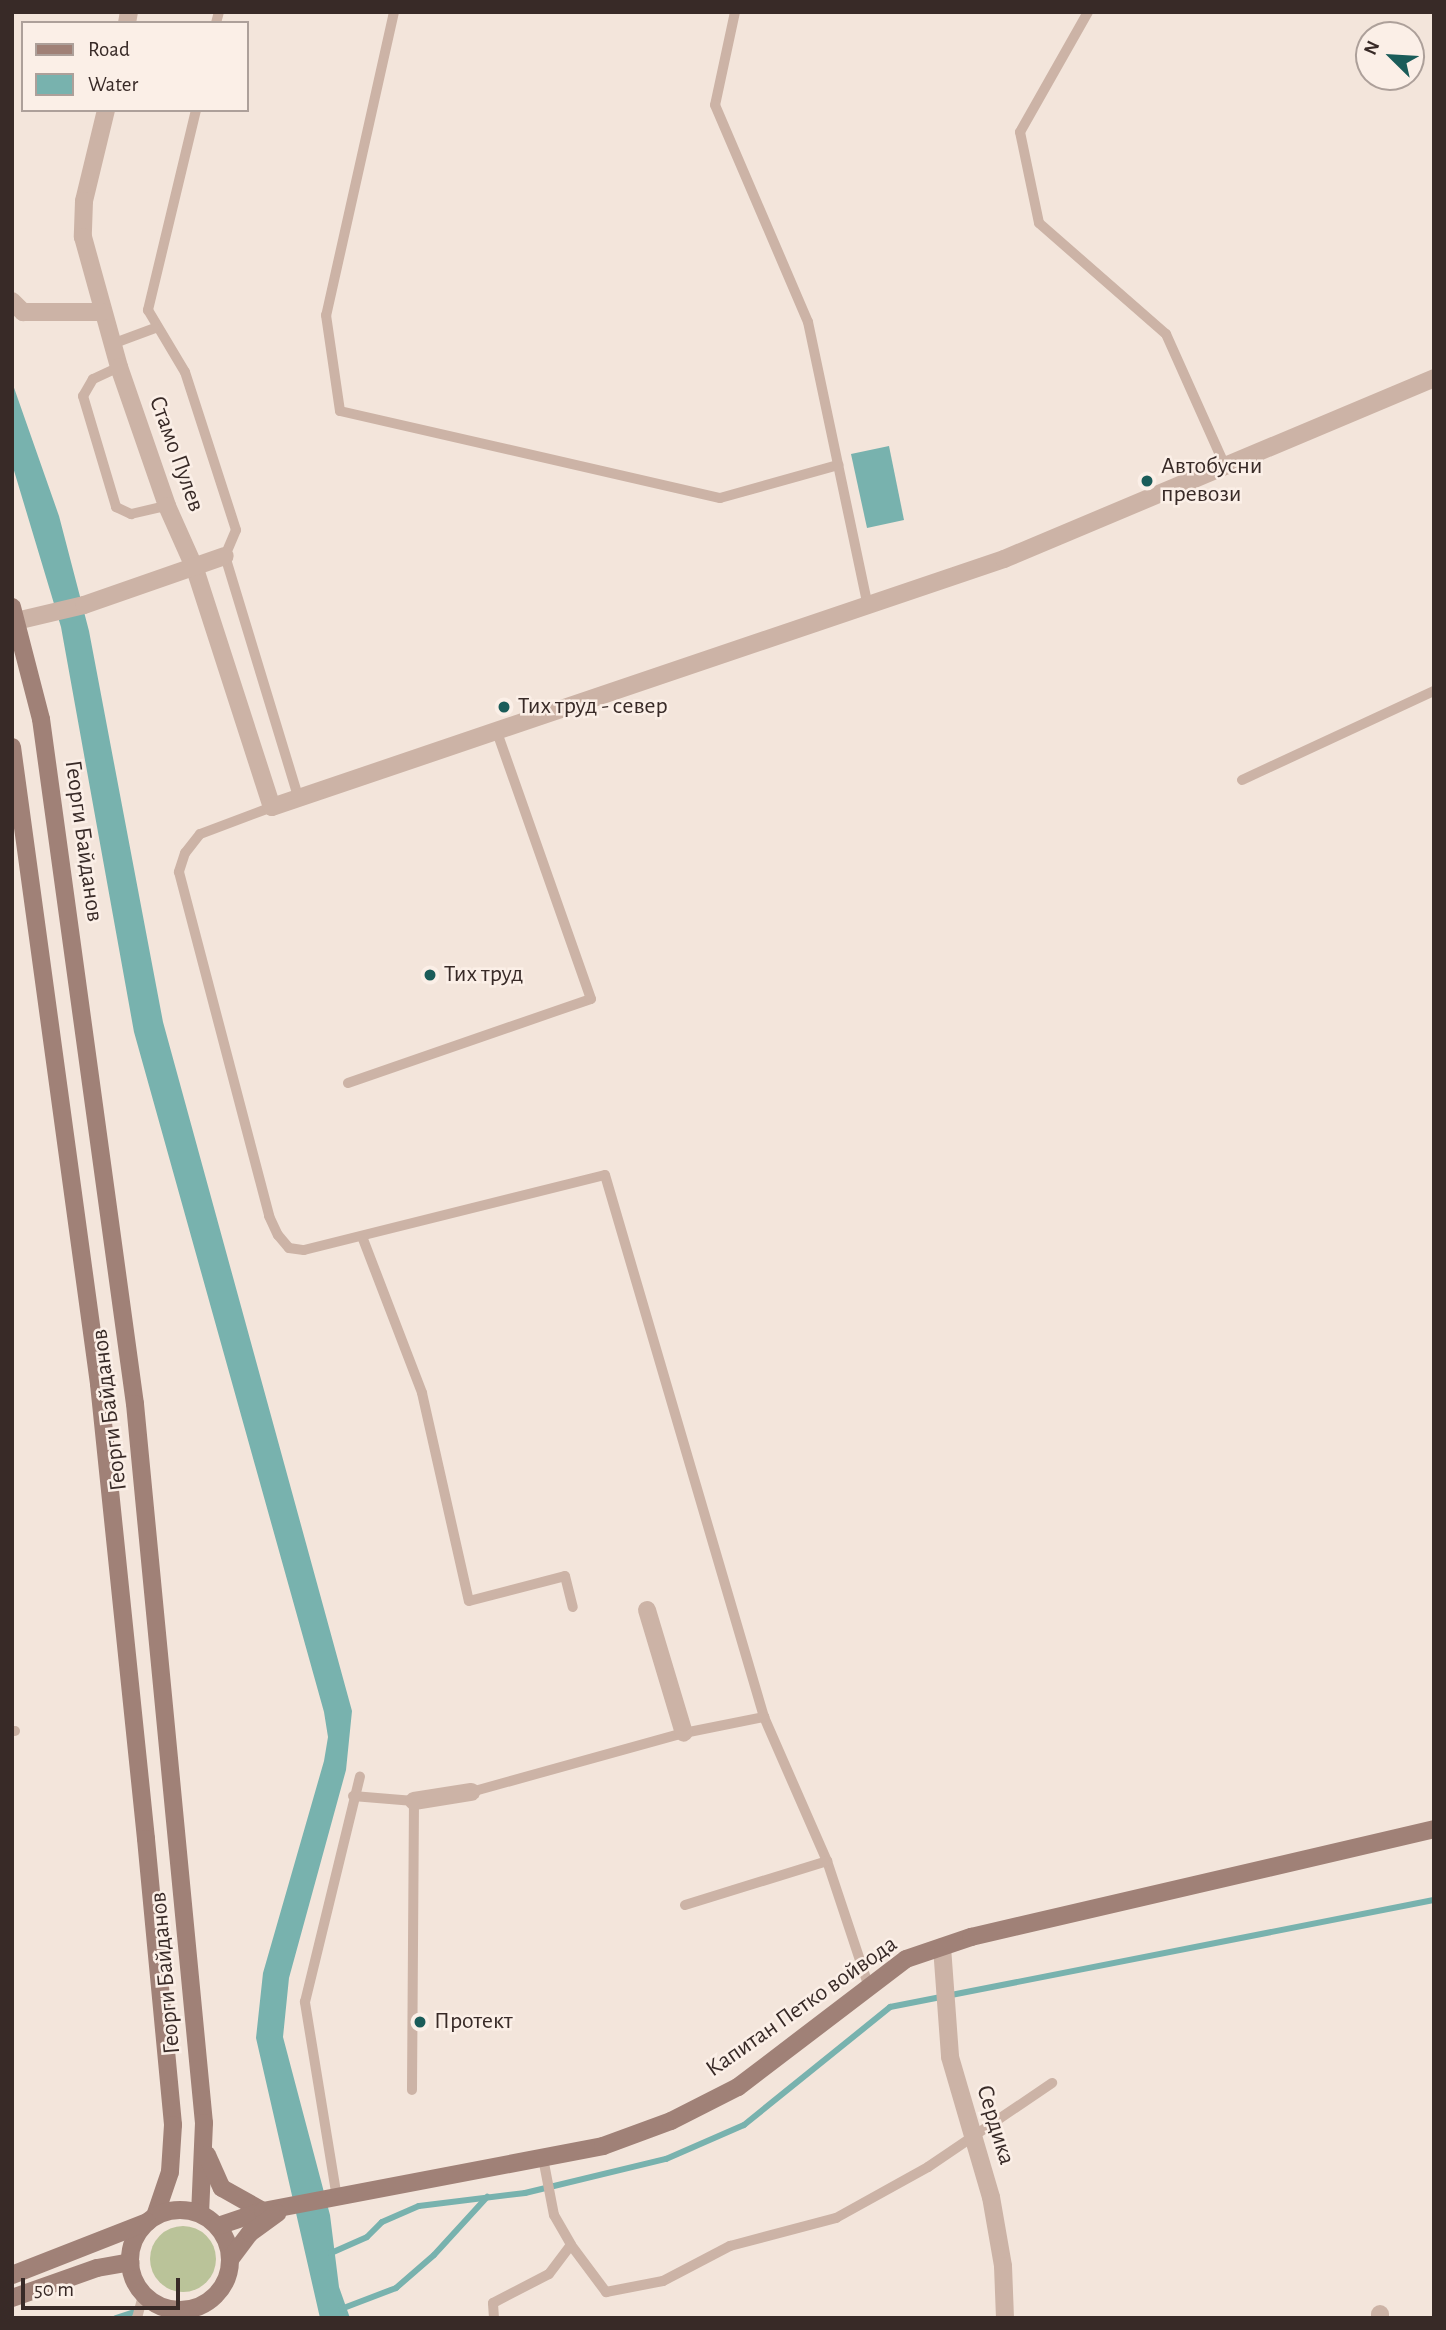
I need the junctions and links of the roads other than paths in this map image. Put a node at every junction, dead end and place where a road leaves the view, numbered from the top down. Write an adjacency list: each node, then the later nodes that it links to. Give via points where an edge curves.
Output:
1 (394, 12): 12 (lane, via 326,315 340,411 720,498)
2 (734, 12): 12 (lane, via 715,105 808,322)
3 (1088, 12): 13 (lane, via 1020,132 1039,223 1166,334)
4 (106, 112): 7 (street, Стамо Пулев, via 84,201 83,237)
5 (195, 112): 8 (lane, via 148,310)
6 (12, 301): 7 (street, via 23,312)
7 (102, 312): 9 (street, Стамо Пулев)
8 (155, 328): 9 (lane); 15 (lane, via 185,372 236,530)
9 (112, 344): 10 (street, Стамо Пулев)
10 (119, 367): 14 (street, Стамо Пулев); 14 (lane, via 93,379 83,396 116,507 131,514)
11 (1434, 378): 13 (street)
12 (838, 465): 17 (lane)
13 (1225, 466): 17 (street, via 1004,559)
14 (167, 506): 16 (street, Стамо Пулев)
15 (225, 556): 16 (street); 23 (lane)
16 (195, 569): 18 (street, via 54,613); 24 (street, Стамо Пулев)
17 (868, 606): 20 (street)
18 (14, 617): 42 (main road, Георги Байданов, via 41,719 135,1404)
19 (1434, 691): 22 (lane)
20 (497, 732): 23 (street); 25 (lane, via 591,999)
21 (12, 747): 49 (main road, Георги Байданов, via 99,1384 146,1839 173,2125 170,2172)
22 (1241, 780)
23 (299, 800): 24 (street)
24 (272, 807): 26 (lane, via 200,834 185,853 179,872 269,1216 278,1235 289,1248 304,1250)
25 (348, 1083)
26 (363, 1239): 27 (lane, via 422,1393 469,1601 565,1576); 29 (lane, via 605,1175)
27 (573, 1607)
28 (647, 1610): 30 (street)
29 (764, 1717): 30 (lane); 36 (lane)
30 (684, 1733): 32 (lane)
31 (360, 1777): 33 (lane)
32 (471, 1792): 34 (street)
33 (353, 1796): 34 (lane); 45 (lane, via 305,2002)
34 (414, 1801): 41 (lane)
35 (1434, 1829): 38 (main road, Капитан Петко войвода)
36 (827, 1861): 37 (lane); 39 (lane)
37 (685, 1905)
38 (942, 1947): 39 (main road, Капитан Петко войвода, via 906,1959); 43 (street, Сердика, via 950,2057)
39 (868, 1984): 44 (main road, Капитан Петко войвода, via 763,2068 706,2104 603,2146)
40 (1052, 2083): 43 (lane)
41 (412, 2090)
42 (204, 2136): 47 (main road, via 213,2176 222,2188); 48 (main road, Георги Байданов)
43 (972, 2136): 51 (lane, via 928,2167 836,2218 730,2246 663,2281 606,2292); 60 (street, Сердика, via 991,2197 1003,2266)
44 (543, 2158): 45 (main road, Капитан Петко войвода); 51 (lane, via 554,2215)
45 (337, 2198): 46 (main road, Капитан Петко войвода)
46 (284, 2209): 47 (main road, Капитан Петко войвода); 52 (main road, Капитан Петко войвода, via 260,2223)
47 (262, 2211): 50 (main road, Капитан Петко войвода)
48 (200, 2213): 49 (main road, via 170,2210); 50 (main road)
49 (151, 2219): 53 (main road, via 137,2233); 54 (main road)
50 (218, 2226): 52 (main road)
51 (571, 2245): 59 (lane, via 549,2274 493,2304)
52 (231, 2258): 57 (main road, via 222,2289 211,2301)
53 (130, 2262): 55 (main road); 56 (main road, via 97,2268)
54 (12, 2276)
55 (143, 2295): 57 (main road); 58 (lane)
56 (12, 2298)
57 (178, 2314)
58 (137, 2318)
59 (494, 2318)
60 (1005, 2318)

